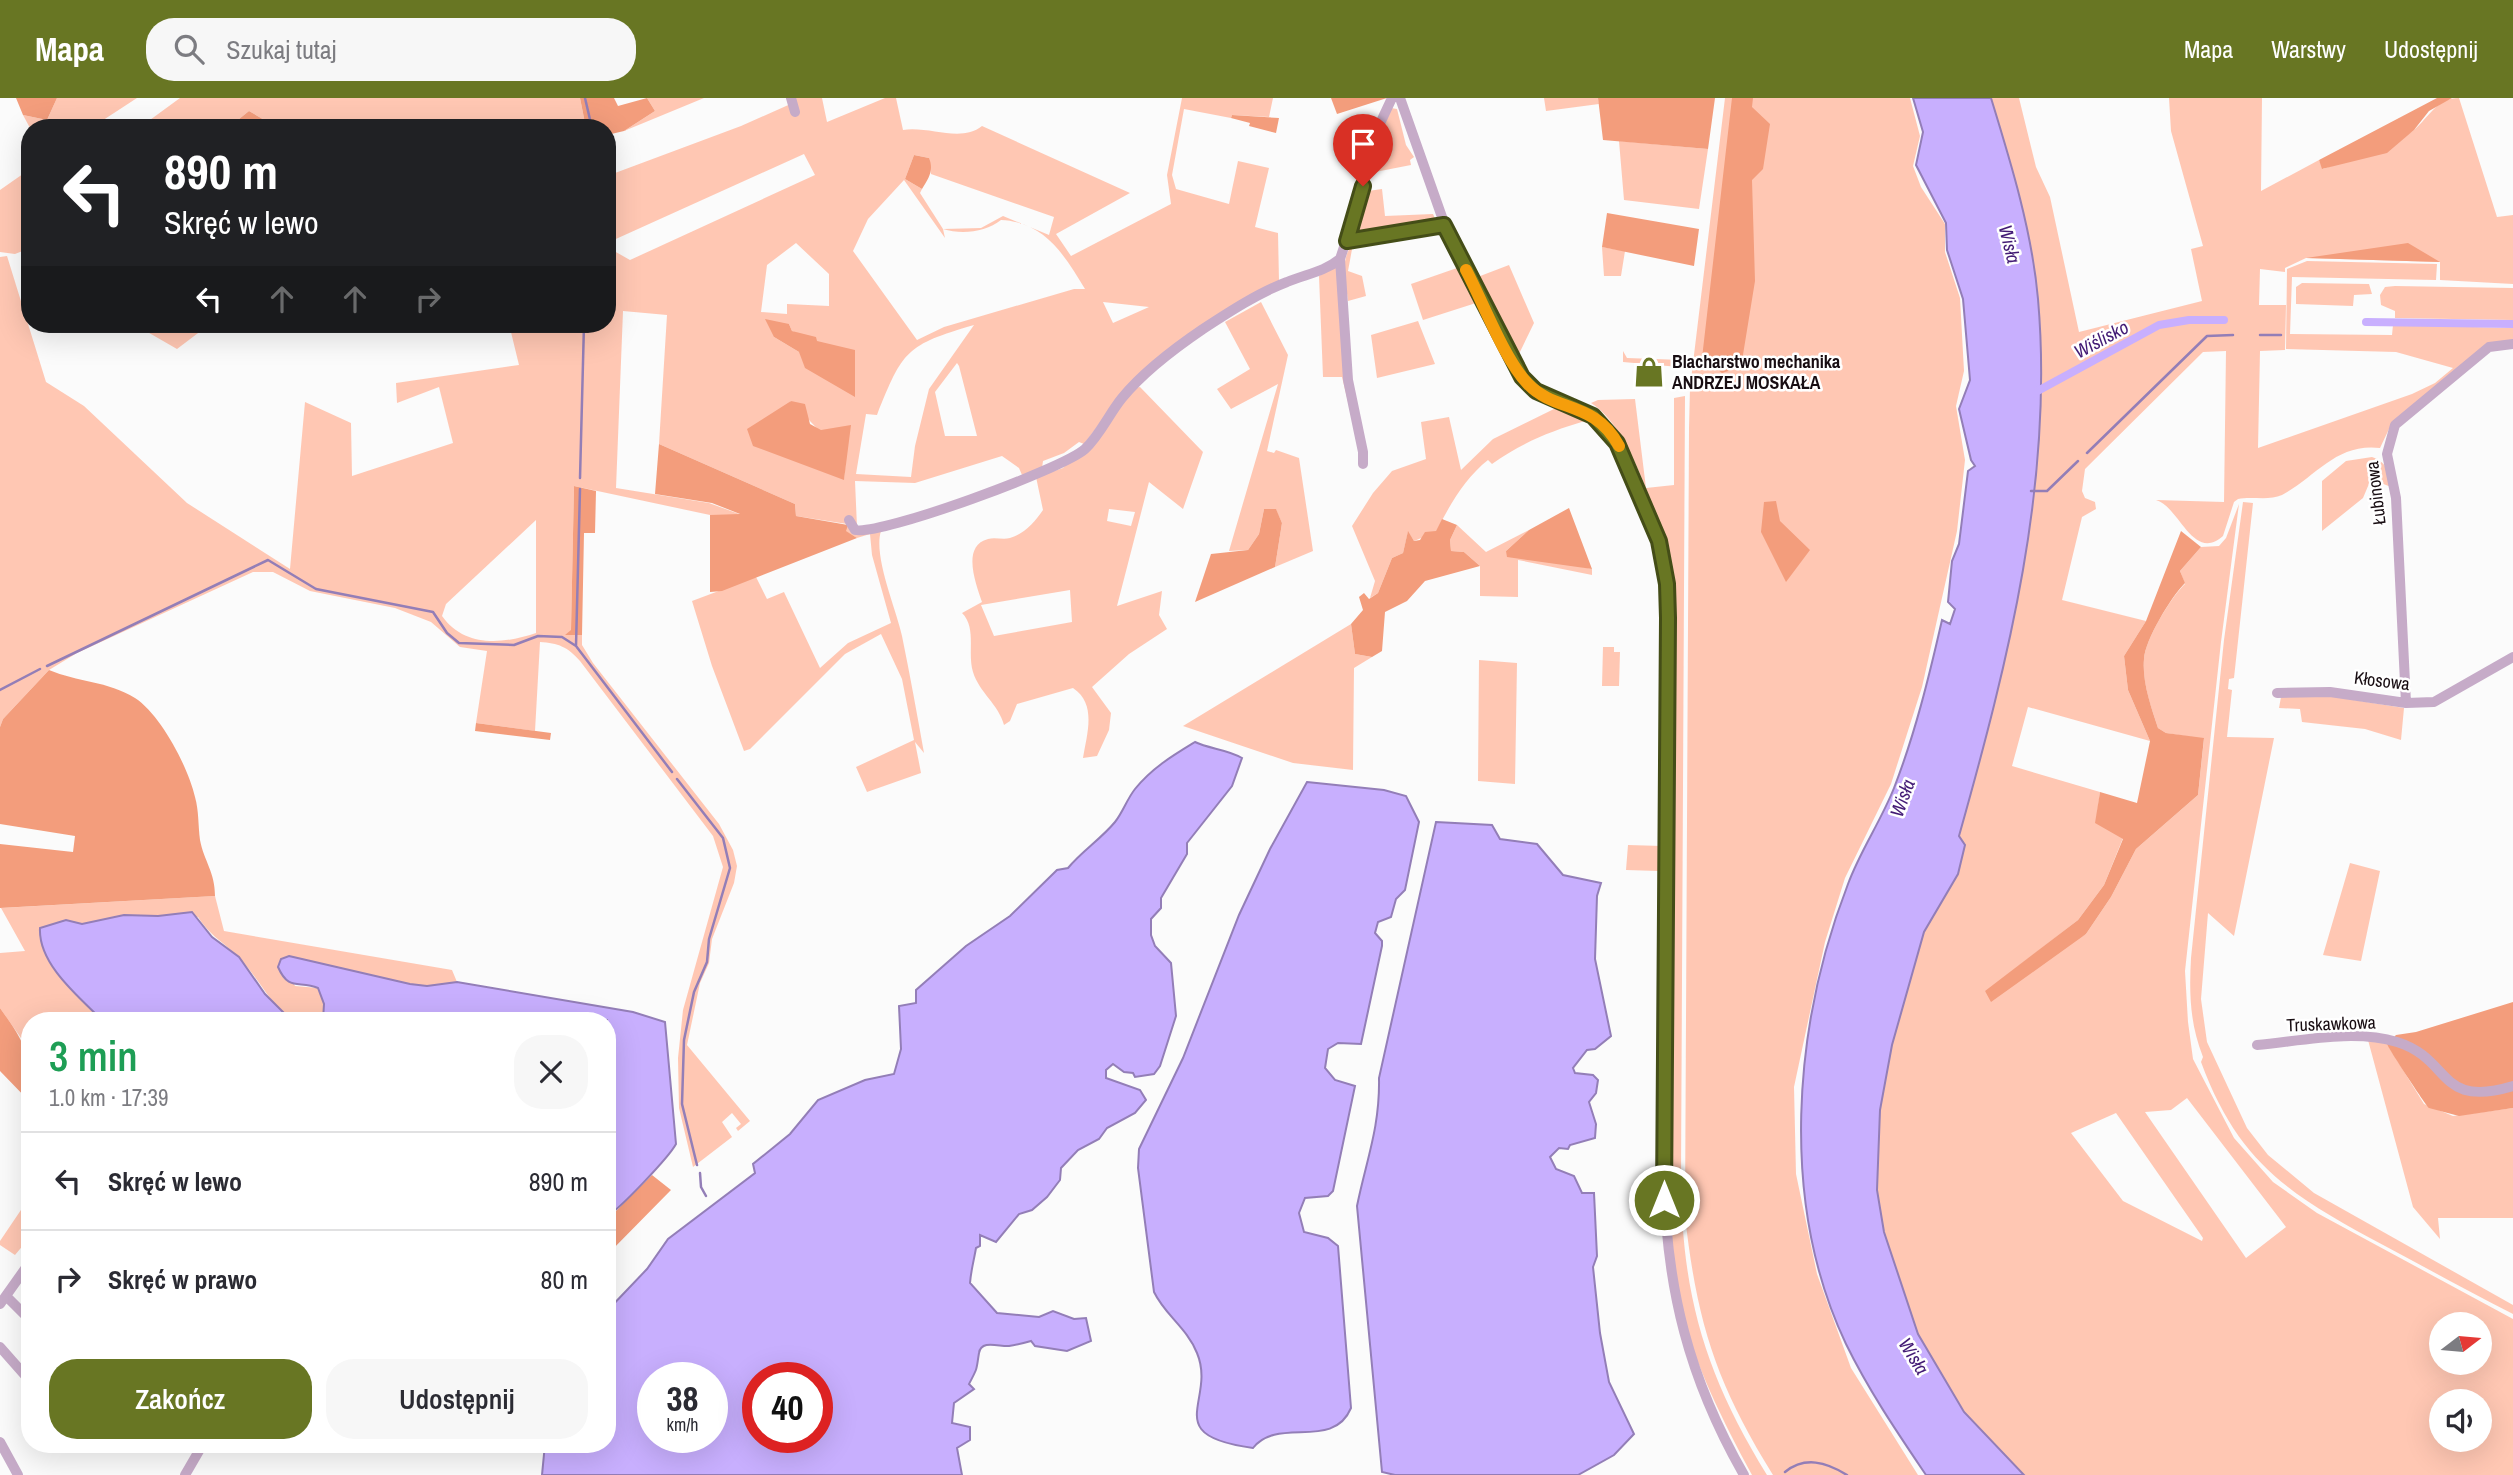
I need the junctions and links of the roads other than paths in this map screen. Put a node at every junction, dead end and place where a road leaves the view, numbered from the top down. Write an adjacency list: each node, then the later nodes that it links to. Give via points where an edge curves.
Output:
1 (791, 98): 4 (street)
2 (1392, 98): 6 (street, via 1369,147 1363,190)
3 (1399, 98): 5 (street)
4 (795, 112)
5 (1444, 225): 6 (street); 25 (street, via 1516,369 1536,391 1583,410 1606,427 1624,456 1659,541 1668,618 1666,1240 1675,1303 1690,1357)
6 (1347, 241): 7 (street)
7 (1340, 259): 9 (street, via 1348,380); 10 (street, via 1276,287 1189,339 1128,391 1087,447 1066,462 880,528 855,530)
8 (2513, 344): 13 (street, Łubinowa, via 2490,347 2395,425 2390,437 2387,454 2396,498)
9 (1363, 464)
10 (849, 520)
11 (2513, 657): 13 (street, Kłosowa, via 2434,702)
12 (2277, 694): 13 (street, Kłosowa, via 2358,694)
13 (2406, 703)
14 (2258, 1045): 15 (street, Truskawkowa, via 2369,1038 2398,1042 2463,1091 2480,1094)
15 (2513, 1086)
16 (21, 1275): 17 (street)
17 (3, 1300): 18 (street)
18 (21, 1313)
19 (0, 1347): 20 (street)
20 (21, 1371)
21 (0, 1442): 23 (street)
22 (197, 1453): 24 (street)
23 (18, 1475)
24 (185, 1475)
25 (1744, 1475)

